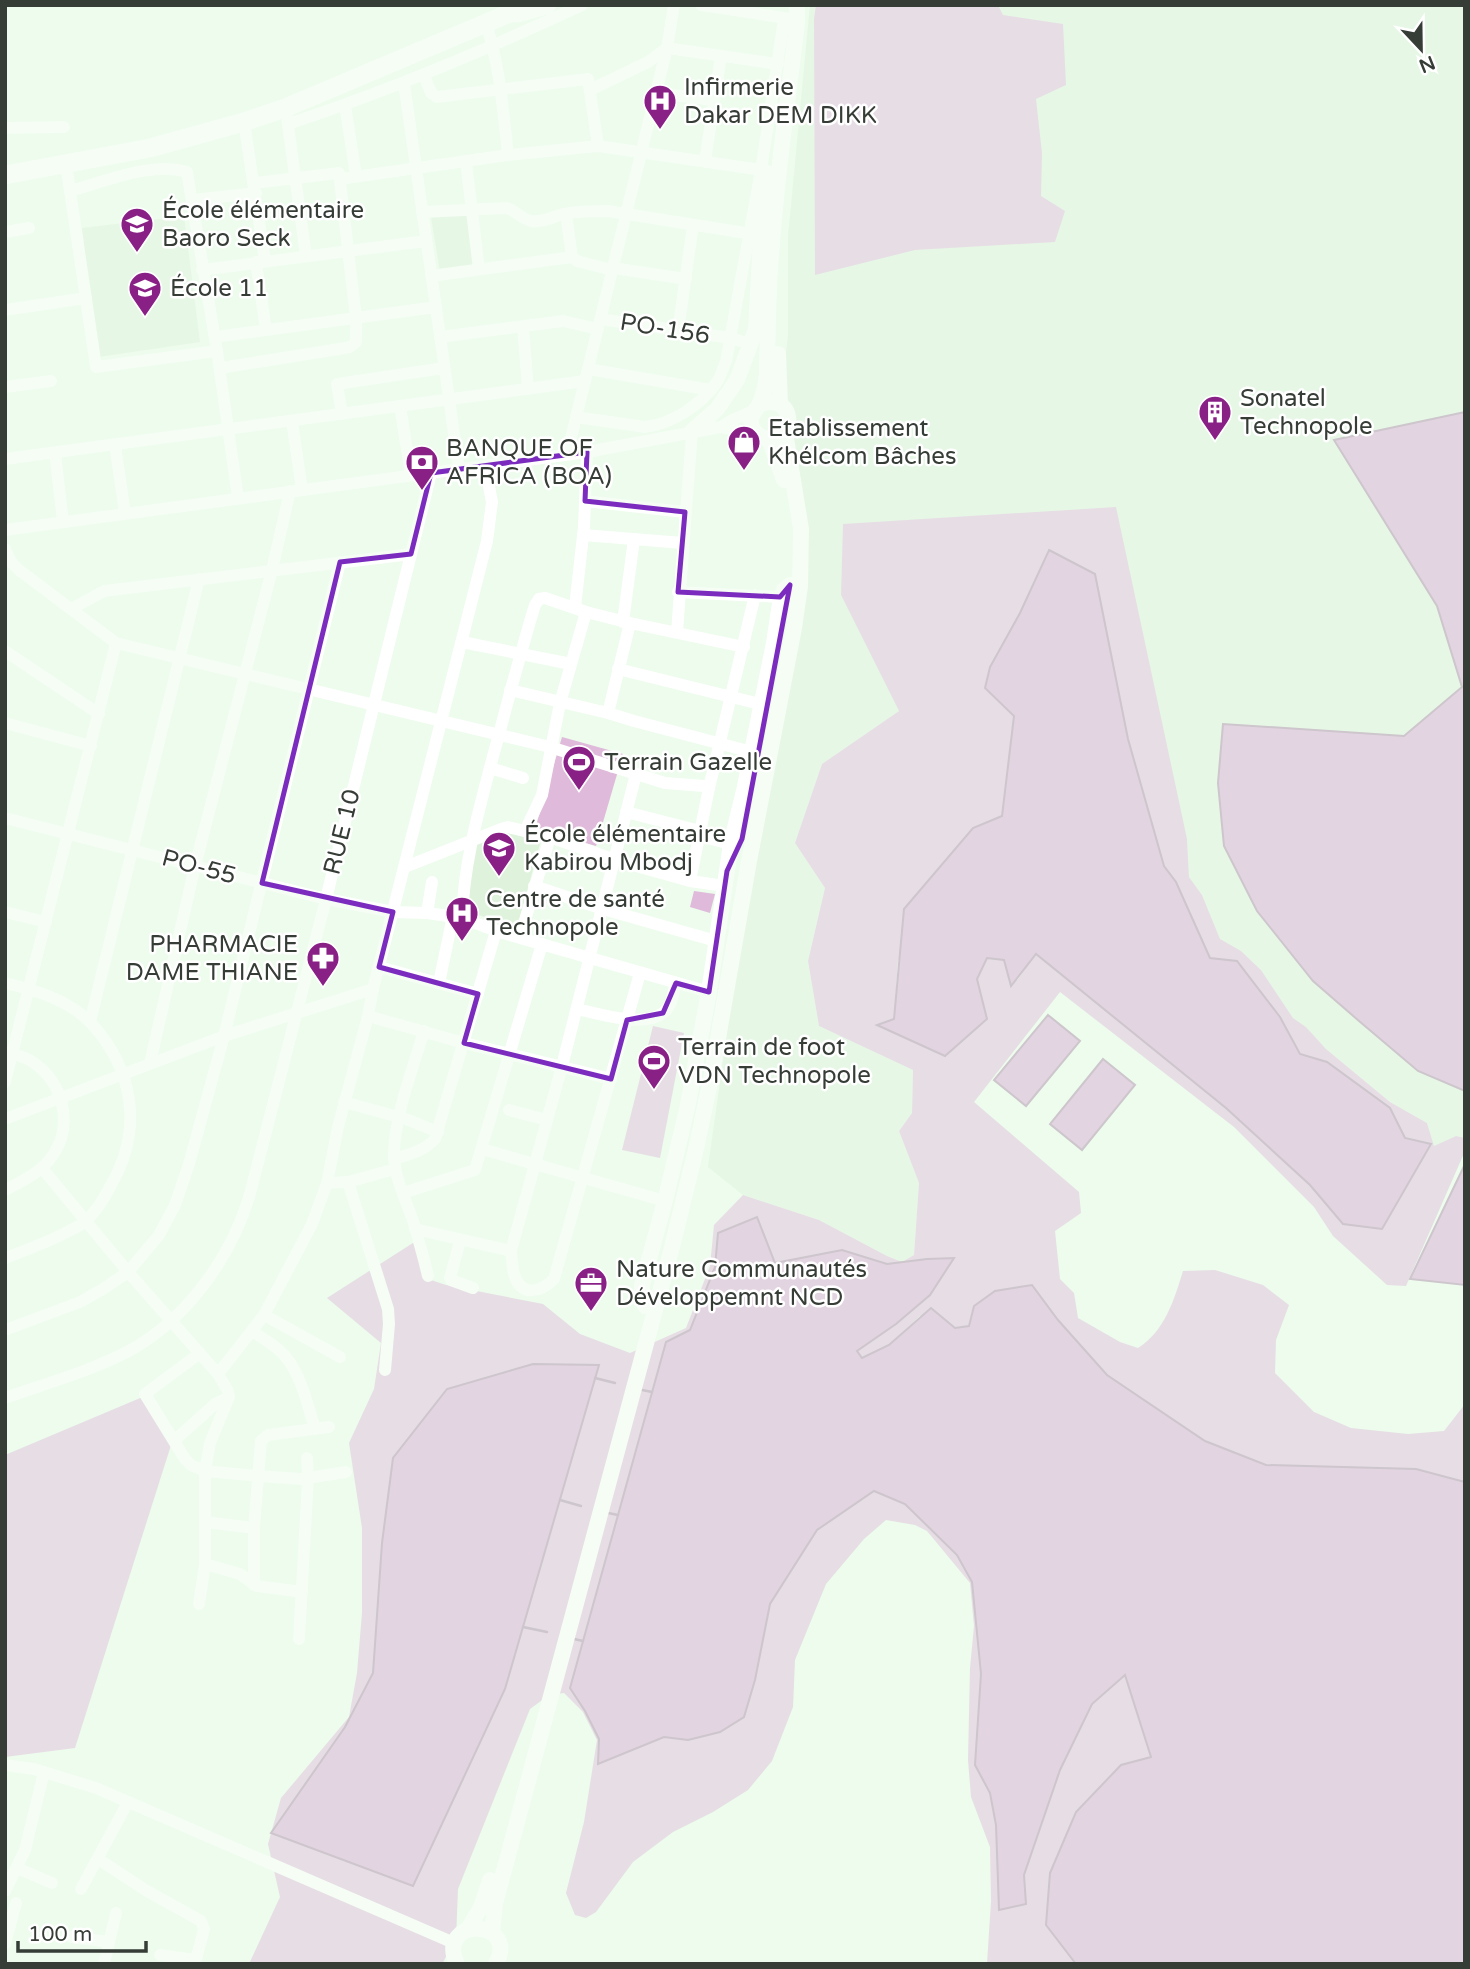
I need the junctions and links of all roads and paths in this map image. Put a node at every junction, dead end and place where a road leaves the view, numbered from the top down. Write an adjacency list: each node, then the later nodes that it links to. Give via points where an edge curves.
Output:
1 (529, 5): 7 (highway)
2 (547, 5): 7 (highway)
3 (582, 5): 9 (street)
4 (674, 5): 10 (street)
5 (701, 5): 8 (street)
6 (807, 5): 80 (main road, via 780,261)
7 (495, 12): 9 (street); 20 (highway); 28 (highway, via 244,110 109,145)
8 (793, 15): 12 (street); 32 (main road, via 784,135)
9 (493, 47): 13 (street); 15 (street)
10 (667, 48): 11 (street); 16 (street); 17 (street)
11 (721, 56): 12 (street); 18 (street)
12 (778, 64): 32 (street)
13 (424, 75): 14 (street); 15 (street, via 437,97)
14 (404, 83): 19 (street); 31 (street)
15 (500, 89): 16 (street, via 588,79); 26 (street)
16 (590, 90): 24 (street)
17 (656, 93): 18 (street); 25 (street)
18 (714, 100): 27 (street)
19 (345, 105): 20 (street); 34 (street)
20 (286, 116): 21 (highway); 35 (street)
21 (244, 122): 30 (highway, via 150,148); 37 (street)
22 (64, 127): 23 (street)
23 (5, 128)
24 (598, 146): 25 (street); 26 (street)
25 (641, 152): 27 (street); 43 (street)
26 (508, 155): 29 (street)
27 (705, 161): 32 (street)
28 (5, 162)
29 (466, 162): 31 (street); 40 (street)
30 (66, 164): 33 (highway); 38 (street)
31 (416, 168): 34 (street); 41 (street)
32 (769, 168): 47 (main road); 71 (main road)
33 (5, 175)
34 (356, 176): 36 (street)
35 (296, 178): 36 (street, via 338,173); 37 (street); 50 (street)
36 (340, 179): 49 (street)
37 (255, 188): 39 (street); 52 (street)
38 (70, 191): 39 (street, via 161,168 187,172); 58 (street)
39 (192, 200): 54 (street)
40 (472, 208): 41 (street); 42 (street, via 506,208 534,221); 55 (street)
41 (422, 212): 48 (street)
42 (566, 214): 43 (street); 51 (street)
43 (625, 214): 44 (street); 53 (street)
44 (693, 225): 47 (street); 57 (street)
45 (29, 228): 46 (street)
46 (5, 232)
47 (755, 235): 66 (main road); 69 (street)
48 (426, 241): 49 (street); 56 (street)
49 (348, 251): 50 (street); 61 (street)
50 (306, 256): 52 (street)
51 (572, 257): 53 (street); 55 (street)
52 (260, 262): 54 (street); 64 (street)
53 (613, 269): 57 (street); 62 (street)
54 (202, 270): 67 (street)
55 (480, 270): 56 (street)
56 (431, 276): 59 (street)
57 (686, 279): 65 (street)
58 (86, 298): 60 (street); 70 (street, via 96,366)
59 (436, 307): 61 (street); 68 (street)
60 (5, 310)
61 (356, 318): 64 (street); 72 (street, via 356,342 351,346)
62 (599, 324): 63 (street, PO-156, via 563,321); 65 (street, PO-156); 74 (street)
63 (523, 327): 68 (street, PO-156); 77 (street)
64 (266, 330): 67 (street)
65 (678, 331): 69 (street, PO-156)
66 (754, 336): 69 (street, PO-156); 71 (main road); 89 (main road, via 737,380)
67 (215, 337): 70 (street)
68 (440, 337): 73 (street)
69 (730, 338): 78 (street, via 720,377)
70 (217, 351): 72 (street)
71 (767, 365): 82 (main road, via 765,388)
72 (220, 368): 87 (street)
73 (444, 368): 79 (street); 83 (street, via 337,384)
74 (587, 375): 77 (street); 78 (street); 84 (street)
75 (51, 381): 76 (street)
76 (5, 387)
77 (528, 389): 79 (street)
78 (710, 390): 84 (street, via 688,410 655,426)
79 (449, 400): 81 (street); 98 (street)
80 (779, 404): 82 (main road, via 769,402); 90 (main road, via 787,412)
81 (400, 406): 83 (street); 100 (street)
82 (756, 408): 86 (street); 88 (main road, via 751,423)
83 (342, 414): 85 (street)
84 (576, 417): 95 (street)
85 (292, 421): 87 (street); 101 (street)
86 (721, 427): 88 (street); 89 (street)
87 (229, 429): 92 (street); 102 (street)
88 (754, 431): 91 (main road)
89 (692, 432): 93 (street); 104 (street)
90 (785, 432): 91 (main road); 266 (main road, via 801,529 800,586 711,1078 672,1247 496,1897)
91 (769, 439): 116 (main road, via 784,480 790,515)
92 (115, 445): 94 (street); 105 (street)
93 (587, 452): 95 (street); 103 (street)
94 (55, 453): 96 (street); 106 (street)
95 (567, 454): 97 (street)
96 (5, 459)
97 (485, 466): 98 (street); 123 (street, via 491,518)
98 (459, 469): 99 (street)
99 (431, 473): 100 (street); 112 (street, RUE 10)
100 (411, 475): 101 (street)
101 (296, 491): 102 (street); 114 (street)
102 (238, 498): 105 (street)
103 (585, 501): 104 (street); 108 (street)
104 (685, 512): 110 (street)
105 (125, 513): 106 (street)
106 (63, 522): 107 (street)
107 (5, 530)
108 (583, 535): 109 (street); 120 (street)
109 (634, 539): 110 (street); 121 (street)
110 (683, 543): 117 (street)
111 (5, 549): 119 (street, via 19,570)
112 (411, 554): 113 (street); 137 (street, RUE 10)
113 (340, 562): 114 (street); 132 (street)
114 (272, 570): 115 (street); 131 (street)
115 (199, 579): 119 (street, via 104,591); 128 (street)
116 (786, 591): 118 (street); 136 (main road); 158 (main road, via 779,656)
117 (678, 592): 118 (street); 122 (street)
118 (755, 596): 125 (street)
119 (71, 608): 124 (street)
120 (580, 610): 121 (street); 127 (street, via 539,599); 129 (street)
121 (626, 623): 122 (street); 130 (street)
122 (677, 632): 125 (street)
123 (462, 642): 127 (street); 140 (street)
124 (116, 643): 128 (street); 139 (street)
125 (744, 648): 134 (street)
126 (5, 651): 139 (street)
127 (520, 654): 129 (street); 133 (street)
128 (180, 659): 131 (street); 159 (street)
129 (571, 664): 135 (street)
130 (618, 669): 134 (street); 138 (street)
131 (246, 674): 132 (street); 161 (street)
132 (308, 689): 137 (street); 166 (street)
133 (510, 690): 135 (street); 142 (street)
134 (731, 696): 136 (street); 143 (street)
135 (560, 703): 138 (street); 145 (street)
136 (760, 704): 146 (main road)
137 (374, 705): 140 (street); 168 (street, RUE 10)
138 (608, 713): 143 (street)
139 (99, 714): 144 (street)
140 (442, 722): 142 (street); 162 (street)
141 (5, 723): 144 (street)
142 (499, 734): 145 (street); 147 (street)
143 (720, 743): 146 (street); 150 (street)
144 (91, 746): 154 (street)
145 (550, 747): 148 (street); 153 (street, via 542,795)
146 (752, 751): 158 (main road)
147 (490, 768): 149 (street); 157 (street)
148 (636, 774): 150 (street); 151 (street)
149 (523, 778)
150 (709, 788): 155 (street)
151 (626, 812): 155 (street); 160 (street)
152 (5, 818): 154 (street, PO-55)
153 (525, 831): 156 (street); 157 (street, via 509,827)
154 (67, 833): 159 (street, PO-55); 174 (street)
155 (700, 833): 158 (street); 164 (street)
156 (550, 837): 160 (street); 167 (street)
157 (471, 839): 162 (street); 173 (street)
158 (736, 841): 163 (main road); 229 (main road, via 703,1069)
159 (132, 849): 161 (street, PO-55); 193 (street)
160 (615, 860): 164 (street); 169 (street)
161 (195, 866): 166 (street, PO-55); 199 (street)
162 (405, 867): 171 (street)
163 (726, 879): 164 (street); 177 (main road)
164 (690, 881)
165 (432, 882): 172 (street)
166 (262, 883): 168 (street, PO-55); 195 (street)
167 (534, 886): 169 (street); 176 (street)
168 (326, 899): 171 (street, PO-55); 190 (street, RUE 10)
169 (603, 909): 177 (street); 179 (street)
170 (5, 912): 174 (street)
171 (393, 912): 172 (street, PO-55); 180 (street)
172 (427, 913): 173 (street, PO-55)
173 (458, 917): 175 (street, PO-55); 183 (street)
174 (46, 922): 185 (street)
175 (496, 931): 176 (street, PO-55); 188 (street)
176 (520, 937): 178 (street, PO-55)
177 (716, 942): 187 (main road)
178 (542, 944): 179 (street, PO-55); 198 (street)
179 (591, 959): 181 (street, PO-55); 189 (street)
180 (379, 967): 183 (street); 186 (street)
181 (640, 973): 184 (street, PO-55); 192 (street)
182 (5, 983): 185 (street)
183 (439, 983): 188 (street)
184 (676, 983): 187 (street, PO-55); 192 (street, via 663,1013)
185 (29, 988): 193 (street, via 60,1001); 197 (street)
186 (373, 989): 190 (street); 191 (street)
187 (709, 992): 220 (main road)
188 (478, 994): 196 (street)
189 (577, 1009): 192 (street); 200 (street)
190 (297, 1013): 195 (street); 231 (street, RUE 10, via 245,1213 224,1255)
191 (368, 1016): 194 (street); 205 (street)
192 (627, 1020): 202 (street)
193 (90, 1022): 201 (street)
194 (424, 1031): 196 (street); 207 (street)
195 (224, 1036): 199 (street); 226 (street, via 175,1205 159,1235)
196 (464, 1043): 198 (street); 210 (street)
197 (8, 1053): 203 (street); 204 (street, via 43,1069)
198 (510, 1054): 200 (street); 211 (street)
199 (150, 1063): 201 (street)
200 (562, 1066): 202 (street); 209 (street)
201 (123, 1073): 204 (street); 221 (street, via 131,1104 129,1143 121,1167)
202 (611, 1079): 215 (street)
203 (5, 1082)
204 (61, 1098): 208 (street); 214 (street, via 64,1125 60,1144)
205 (344, 1102): 207 (street); 217 (street)
206 (509, 1110): 209 (street)
207 (399, 1117): 210 (street); 212 (street)
208 (5, 1119)
209 (547, 1120): 213 (street)
210 (438, 1132): 212 (street, via 428,1146)
211 (482, 1149): 213 (street); 219 (street, via 475,1170)
212 (395, 1164): 216 (street); 219 (street)
213 (535, 1165): 215 (street); 224 (street)
214 (43, 1168): 218 (street); 221 (street)
215 (582, 1179): 220 (street); 224 (street, via 554,1279 538,1291 521,1285)
216 (348, 1182): 217 (street); 236 (street, via 388,1310)
217 (327, 1183): 230 (street, via 306,1237)
218 (5, 1190)
219 (403, 1193): 222 (street)
220 (665, 1201): 229 (main road, via 641,1289)
221 (86, 1222): 225 (street); 226 (street)
222 (415, 1229): 223 (street); 227 (street)
223 (460, 1241): 224 (street); 228 (street, via 450,1278)
224 (511, 1251)
225 (5, 1258)
226 (128, 1272): 231 (street); 232 (street, via 79,1302)
227 (428, 1276)
228 (473, 1288)
229 (645, 1306): 265 (main road, via 486,1896)
230 (264, 1315): 233 (street); 235 (street)
231 (172, 1319): 234 (street); 239 (street, RUE 10, via 116,1357)
232 (5, 1330)
233 (252, 1331): 237 (street); 241 (street, via 287,1359 302,1387)
234 (200, 1353): 237 (street); 242 (street, via 145,1394)
235 (340, 1357)
236 (385, 1370)
237 (218, 1374): 238 (street)
238 (229, 1397): 242 (street); 244 (street, via 210,1443)
239 (5, 1398)
240 (329, 1427): 241 (street)
241 (315, 1429): 246 (street, via 263,1438)
242 (175, 1440): 244 (street, via 185,1459)
243 (307, 1458): 247 (street)
244 (205, 1471): 246 (street); 248 (street)
245 (346, 1472): 247 (street)
246 (258, 1476): 247 (street); 249 (street)
247 (308, 1478): 252 (street)
248 (205, 1522): 249 (street); 250 (street)
249 (254, 1528): 251 (street)
250 (205, 1564): 251 (street, via 240,1574); 253 (street)
251 (254, 1585): 252 (street)
252 (302, 1592): 254 (street)
253 (199, 1604)
254 (299, 1639)
255 (5, 1765): 256 (street)
256 (44, 1772): 257 (street); 259 (street)
257 (128, 1802): 258 (street); 269 (street)
258 (98, 1859): 261 (street); 272 (street, via 201,1921 204,1929)
259 (17, 1868): 260 (street); 262 (street)
260 (51, 1883)
261 (81, 1889)
262 (5, 1891)
263 (16, 1903): 270 (street)
264 (116, 1913): 268 (street)
265 (468, 1929): 266 (main road); 269 (main road)
266 (492, 1933): 275 (main road, via 500,1949)
267 (71, 1937): 268 (street)
268 (109, 1942): 273 (street)
269 (454, 1943): 274 (main road)
270 (5, 1944)
271 (160, 1955): 272 (street)
272 (195, 1962)
273 (104, 1964)
274 (457, 1964)
275 (496, 1964)

